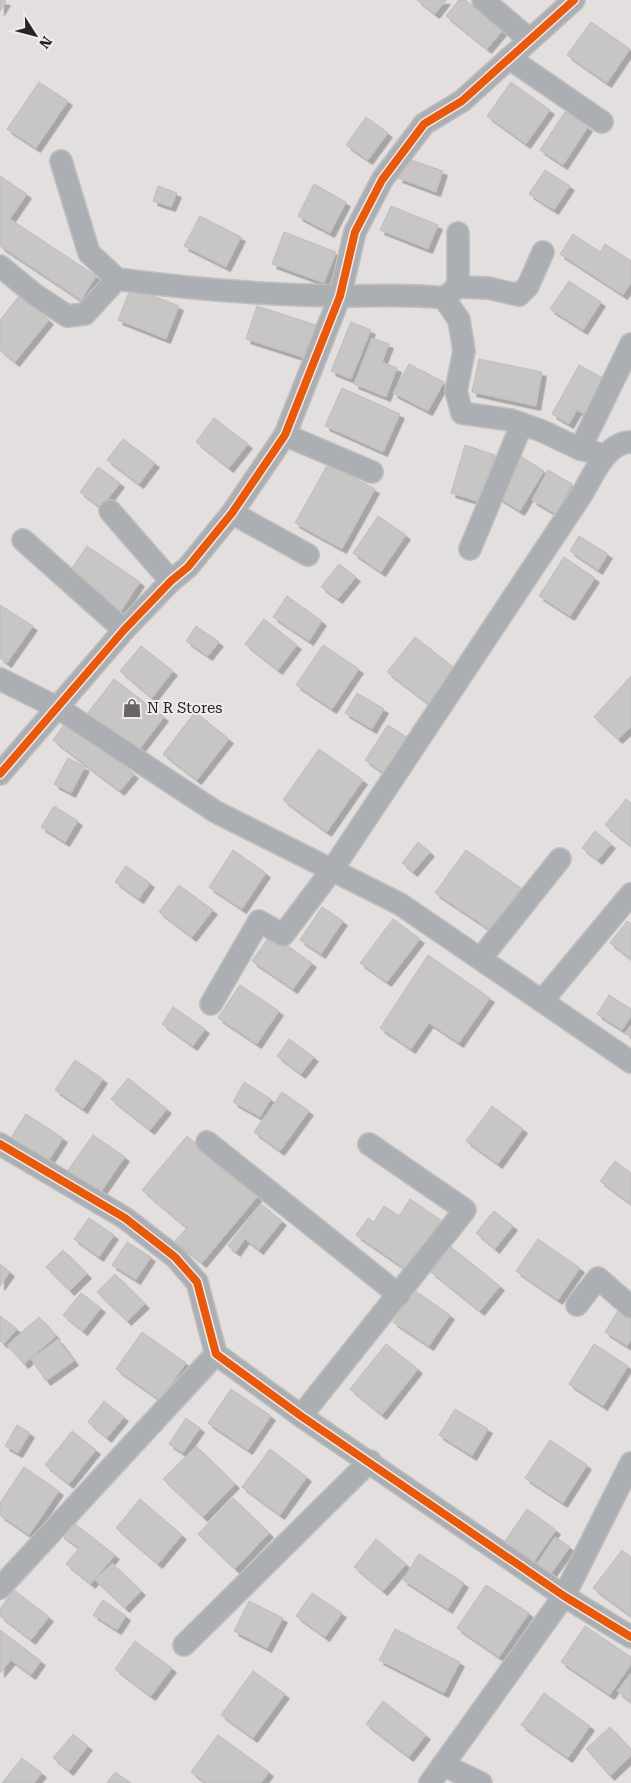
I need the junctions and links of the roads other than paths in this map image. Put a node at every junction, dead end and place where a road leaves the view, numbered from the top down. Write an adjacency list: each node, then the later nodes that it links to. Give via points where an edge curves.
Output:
1 (484, 0): 3 (street)
2 (574, 0): 3 (street)
3 (529, 39): 4 (street)
4 (509, 58): 5 (street); 12 (street, via 462,101 424,124 382,180 355,232)
5 (602, 122)
6 (61, 162): 10 (street, via 89,252)
7 (458, 232): 11 (street)
8 (542, 252): 11 (street, via 528,286 519,295 488,288)
9 (0, 266): 10 (street, via 67,316 85,314)
10 (117, 279): 12 (street, via 174,287)
11 (451, 293): 12 (street); 14 (street, via 464,351 456,391 462,413)
12 (340, 296): 15 (street)
13 (631, 344): 17 (street)
14 (522, 424): 17 (street); 23 (street)
15 (285, 435): 19 (street); 21 (street)
16 (631, 442): 18 (street)
17 (580, 450): 18 (street)
18 (606, 455): 31 (street)
19 (372, 472)
20 (110, 511): 25 (street)
21 (232, 513): 24 (street); 25 (street, via 188,567)
22 (23, 540): 26 (street)
23 (470, 549)
24 (308, 555)
25 (171, 581): 26 (street)
26 (124, 630): 28 (street)
27 (0, 679): 28 (street)
28 (58, 708): 29 (street); 31 (street, via 216,812)
29 (0, 774)
30 (560, 859): 33 (street)
31 (332, 870): 33 (street, via 400,904); 35 (street, via 283,935 258,921)
32 (631, 894): 34 (street)
33 (481, 958): 34 (street)
34 (542, 1001): 36 (street)
35 (211, 1004)
36 (631, 1062)
37 (207, 1142): 40 (street)
38 (0, 1144): 43 (street, via 125,1218 175,1257 197,1282)
39 (369, 1144): 40 (street, via 465,1210)
40 (399, 1295): 44 (street)
41 (577, 1305): 42 (street, via 598,1278)
42 (631, 1307)
43 (216, 1354): 44 (street); 47 (street)
44 (301, 1416): 45 (street)
45 (370, 1462): 48 (street); 50 (street)
46 (631, 1463): 48 (street)
47 (0, 1588)
48 (564, 1596): 49 (street); 51 (street)
49 (631, 1637)
50 (184, 1645)
51 (443, 1764): 52 (street); 53 (street)
52 (430, 1783)
53 (481, 1783)

